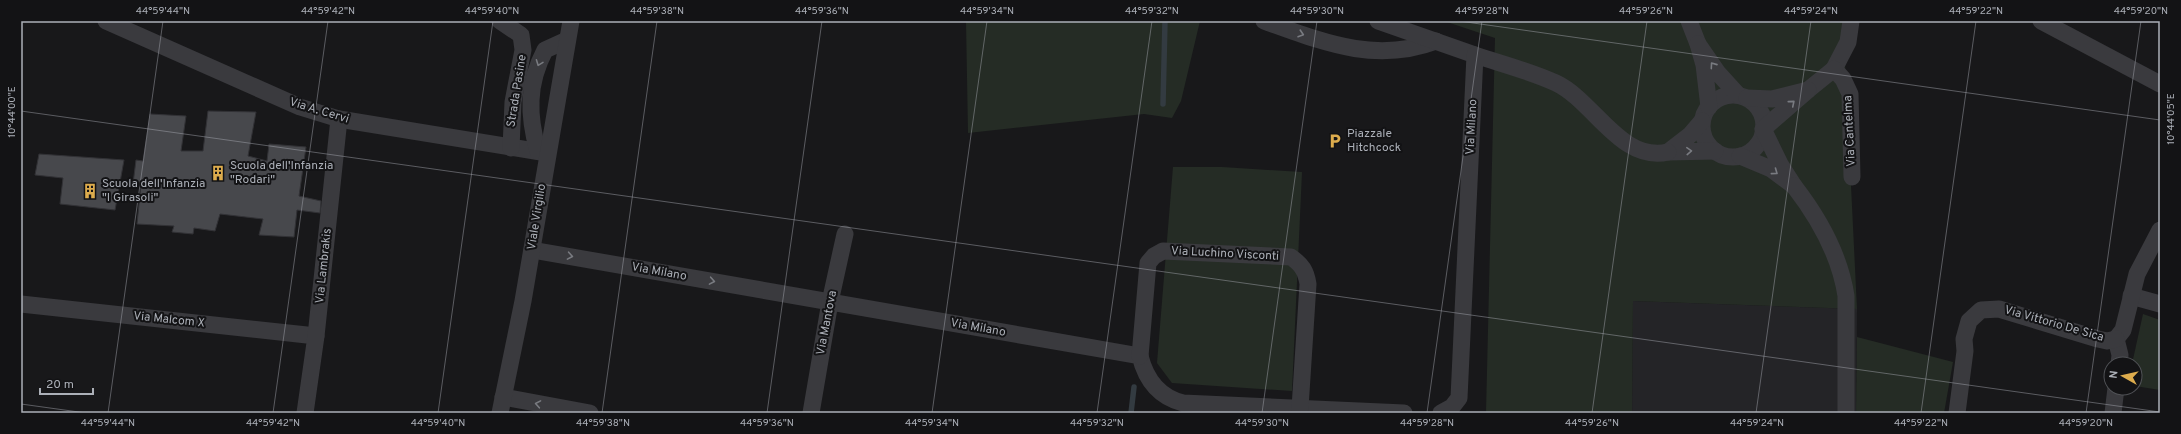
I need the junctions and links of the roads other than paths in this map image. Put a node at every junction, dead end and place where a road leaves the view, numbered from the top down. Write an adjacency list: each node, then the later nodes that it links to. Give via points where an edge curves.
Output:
1 (106, 21): 18 (street, Via A. Cervi, via 300,108)
2 (571, 21): 9 (street, Viale Virgilio)
3 (1264, 21): 10 (street, one-way to 10, via 1348,48 1380,52 1416,49)
4 (1378, 21): 10 (street)
5 (1689, 21): 11 (street)
6 (1851, 21): 13 (street, via 1848,42)
7 (2041, 21): 14 (street)
8 (505, 24): 20 (street, Strada Pasine, via 521,35 524,50 513,102)
9 (567, 40): 22 (street, Viale Virgilio); 22 (street, one-way to 22, via 545,50 538,63 533,85 530,116)
10 (1436, 41): 12 (street)
11 (1698, 44): 16 (street, one-way to 11, via 1718,73); 17 (street, via 1704,65)
12 (1475, 54): 23 (street, via 1557,84 1578,98 1634,148 1646,154); 45 (street, Via Milano, via 1458,398 1452,407)
13 (1834, 69): 15 (street); 25 (street, Via Cantelma, via 1850,94)
14 (2160, 84)
15 (1808, 90): 16 (street, via 1772,99); 19 (street, one-way to 15)
16 (1742, 97): 17 (street, via 1719,98); 19 (street, via 1760,111)
17 (1706, 114): 21 (street, via 1706,140); 23 (street, via 1690,135)
18 (339, 119): 20 (street, Via A. Cervi); 34 (street, Via Lambrakis)
19 (1763, 129): 24 (street, via 1757,145); 26 (street)
20 (511, 148): 22 (street, Via A. Cervi)
21 (1716, 151): 23 (street, one-way to 21); 24 (street, via 1730,156)
22 (542, 152): 29 (street, Viale Virgilio)
23 (1668, 152)
24 (1740, 156): 26 (street, one-way to 26, via 1771,168)
25 (1852, 177)
26 (1794, 186): 46 (street, via 1826,238 1843,277 1846,296)
27 (2160, 230): 30 (street, via 2137,274)
28 (845, 234): 31 (street, Via Mantova)
29 (532, 250): 31 (street, Via Milano, one-way to 31); 39 (street, Viale Virgilio)
30 (2131, 296): 33 (street); 35 (street, via 2123,330)
31 (830, 302): 36 (street, Via Milano); 43 (street, Via Mantova)
32 (21, 304): 34 (street, Via Malcom X)
33 (2160, 304)
34 (316, 336): 41 (street, Via Lambrakis)
35 (2116, 338): 37 (street); 47 (street, Via Vittorio De Sica, via 2107,341 1999,309 1981,310 1969,321 1964,339 1965,351)
36 (1140, 356): 40 (street, via 1143,370 1150,382 1172,400 1183,403); 40 (street, Via Luchino Visconti, via 1148,262 1156,254 1163,251 1291,257 1301,265 1308,284)
37 (2120, 356)
38 (2115, 396): 48 (street)
39 (502, 405): 42 (street, one-way to 39)
40 (1300, 408): 44 (street)
41 (306, 413)
42 (590, 413)
43 (811, 413)
44 (1404, 413)
45 (1441, 413)
46 (1846, 413)
47 (1957, 413)
48 (2113, 413)

